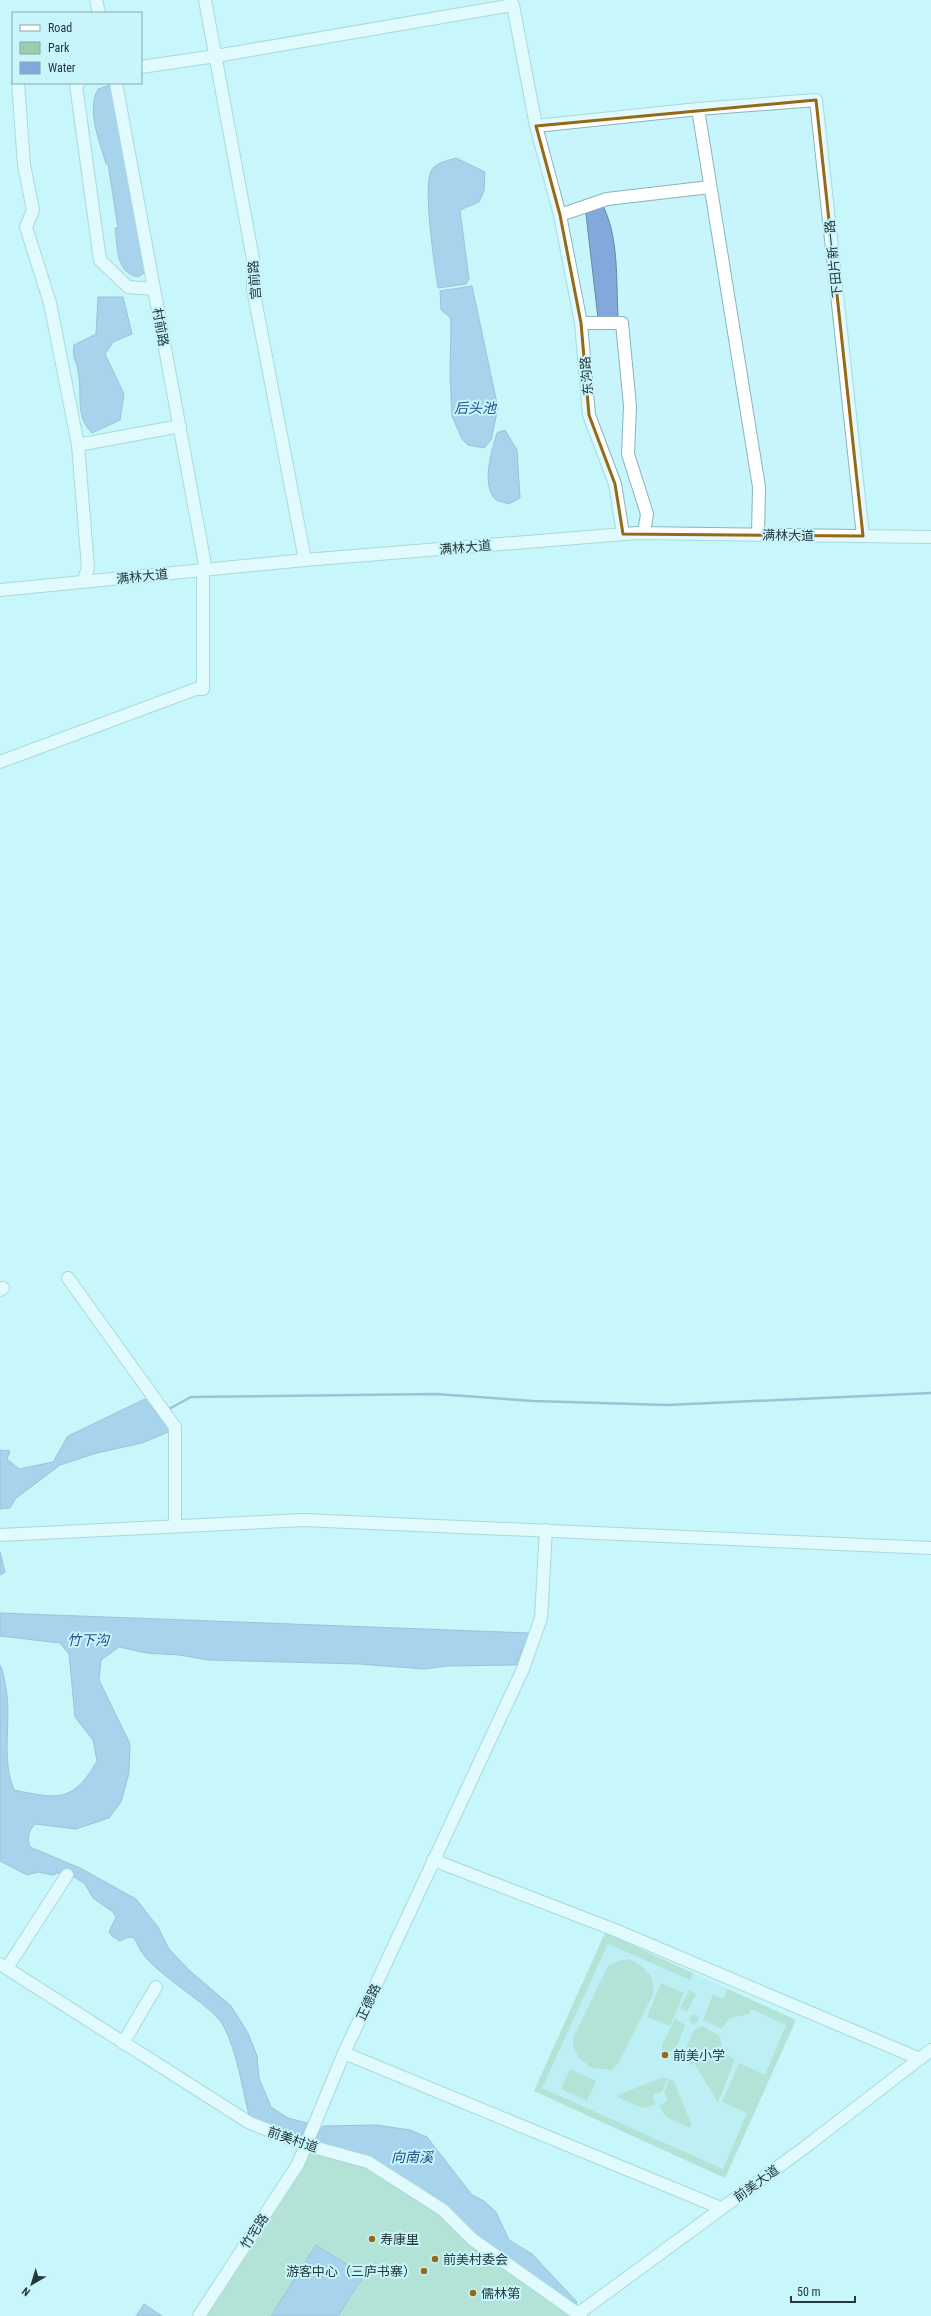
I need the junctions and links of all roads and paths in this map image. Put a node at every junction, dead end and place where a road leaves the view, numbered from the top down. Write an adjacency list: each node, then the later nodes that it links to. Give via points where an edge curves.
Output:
1 (96, 0): 3 (street)
2 (205, 0): 4 (street, 宫前路)
3 (99, 12)
4 (216, 56): 5 (street); 10 (street, 东沟路, via 513,5); 22 (street, 宫前路, via 253,259 253,289)
5 (142, 67)
6 (18, 84): 16 (street, via 24,165 33,210 26,227 50,303)
7 (77, 84): 13 (street, via 100,260 128,287)
8 (116, 84): 13 (street, 村前路)
9 (698, 109): 10 (street); 11 (street); 20 (street, 下田片新一路, via 816,100)
10 (536, 126): 12 (street, 东沟路)
11 (710, 187): 12 (street, via 607,199); 19 (street, via 759,487)
12 (560, 215): 14 (street, 东沟路)
13 (154, 289): 15 (street, 村前路)
14 (581, 323): 17 (street, via 622,323 630,406 628,454 647,514); 18 (street, 东沟路, via 589,415 615,484)
15 (180, 426): 16 (street); 23 (street, 村前路)
16 (78, 445): 24 (street, via 88,568)
17 (644, 533): 18 (street, 满林大道); 19 (street, 满林大道)
18 (623, 534): 22 (street, 满林大道)
19 (758, 535): 20 (street, 满林大道)
20 (863, 536): 21 (street, 满林大道)
21 (931, 537)
22 (305, 560): 23 (street, 满林大道)
23 (204, 570): 24 (street, 满林大道); 26 (street, 村前路, via 203,689 196,689)
24 (83, 582): 25 (street, 满林大道)
25 (0, 590)
26 (0, 762)
27 (68, 1278): 28 (street, via 175,1427)
28 (175, 1526): 29 (street, via 304,1520); 30 (street)
29 (546, 1530): 31 (street); 32 (street, 正德路, via 542,1618 523,1669)
30 (0, 1535)
31 (931, 1548)
32 (433, 1860): 38 (street, 正德路); 39 (street, via 615,1930)
33 (67, 1875): 34 (street)
34 (4, 1966): 36 (street, 前美村道)
35 (156, 1987): 36 (street)
36 (123, 2042): 40 (street, 前美村道, via 250,2123)
37 (931, 2050): 39 (street, 前美大道)
38 (344, 2053): 40 (street, 正德路); 41 (street)
39 (920, 2059): 41 (street, 前美大道)
40 (306, 2145): 42 (street, 前美村道, via 368,2162 443,2210 472,2239); 43 (street, 竹宅路, via 298,2164)
41 (721, 2208): 42 (street, 前美大道)
42 (580, 2315)
43 (199, 2316)

